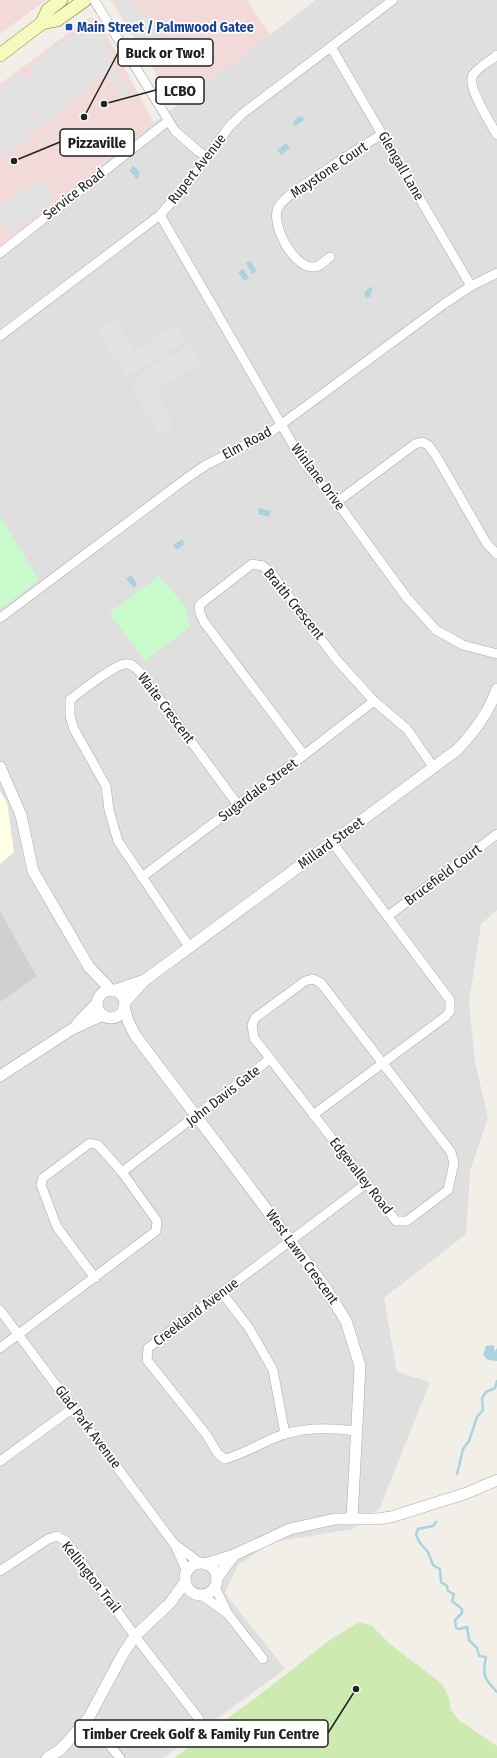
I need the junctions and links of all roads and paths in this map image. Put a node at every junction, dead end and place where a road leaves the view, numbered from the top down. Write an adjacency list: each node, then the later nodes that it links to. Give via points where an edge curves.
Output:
1 (61, 0): 5 (main road, via 48,10)
2 (85, 0): 5 (main road, via 57,20)
3 (94, 0): 9 (street)
4 (393, 0): 6 (street, Rupert Avenue)
5 (42, 22): 7 (main road)
6 (331, 47): 10 (street, Glengall Lane); 12 (street, Rupert Avenue, via 242,114)
7 (0, 54)
8 (497, 55): 11 (street, via 473,75 471,81 473,90)
9 (168, 121): 12 (street, via 175,131); 14 (street, Service Road)
10 (382, 134): 15 (street, Maystone Court, via 346,155 278,207 280,232 297,261 306,267 317,266); 17 (street, Glengall Lane)
11 (497, 135)
12 (207, 157): 13 (street, Rupert Avenue)
13 (160, 215): 18 (street, Rupert Avenue); 19 (street, Winlane Drive)
14 (0, 253)
15 (330, 257)
16 (497, 273): 17 (street, Elm Road)
17 (471, 286): 19 (street, Elm Road, via 400,335)
18 (0, 336)
19 (281, 425): 20 (street, Winlane Drive, via 303,462); 22 (street, Elm Road, via 187,478)
20 (337, 502): 21 (street, via 411,447 422,442 435,454 487,544); 23 (street, Winlane Drive, via 407,598 436,630 463,645)
21 (497, 554)
22 (0, 618)
23 (497, 654)
24 (497, 689): 28 (street, Millard Street, via 471,735)
25 (374, 701): 26 (street, Sugardale Street); 26 (street, Braith Crescent, via 336,659 272,574 263,566 252,564 203,602 199,606 200,612 204,622); 28 (street, Braith Crescent, via 407,729)
26 (304, 755): 29 (street, Sugardale Street)
27 (0, 767): 35 (street, via 21,814 33,871)
28 (434, 768): 31 (street, Millard Street)
29 (238, 805): 32 (street, Sugardale Street); 32 (street, Waite Crescent, via 139,670 132,665 124,663 76,694 70,700 72,722 106,786 109,810 118,841)
30 (497, 834): 33 (street, Brucefield Court)
31 (332, 842): 33 (street); 34 (street, Millard Street)
32 (142, 877): 34 (street, Waite Crescent)
33 (388, 916): 44 (street, via 450,1000 450,1010)
34 (190, 948): 36 (street, Millard Street)
35 (89, 967): 37 (street); 38 (street)
36 (145, 980): 37 (street, Millard Street); 39 (street, Millard Street)
37 (112, 991): 38 (street, via 104,993); 39 (street, via 121,994)
38 (98, 1001): 40 (street, via 98,1008); 41 (street)
39 (125, 1005): 40 (street, via 117,1016); 42 (street, West Lawn Crescent, via 128,1021)
40 (106, 1016): 41 (street); 42 (street, West Lawn Crescent)
41 (72, 1029): 45 (street)
42 (135, 1035): 47 (street, West Lawn Crescent)
43 (270, 1059): 44 (street, Edgevalley Road, via 254,1038 252,1026 255,1018 305,981 313,979 321,983); 46 (street, John Davis Gate); 47 (street, John Davis Gate)
44 (382, 1064): 46 (street); 49 (street, Edgevalley Road, via 451,1152 454,1163 448,1190 407,1221 396,1220)
45 (0, 1076)
46 (313, 1115): 49 (street, Edgevalley Road)
47 (197, 1117): 48 (street, John Davis Gate); 50 (street, West Lawn Crescent)
48 (122, 1172): 51 (street, via 157,1221 156,1231); 51 (street, via 98,1145 90,1143 43,1178 41,1185 57,1227)
49 (367, 1183): 50 (street, Creekland Avenue)
50 (291, 1241): 52 (street, Creekland Avenue); 57 (street, West Lawn Crescent, via 346,1321 360,1366)
51 (95, 1278): 54 (street)
52 (222, 1292): 58 (street, via 249,1328 272,1370); 58 (street, Creekland Avenue, via 148,1348 147,1360 206,1434 218,1454 225,1459)
53 (0, 1310): 54 (street, Glad Park Avenue)
54 (19, 1334): 55 (street); 56 (street, Glad Park Avenue)
55 (0, 1348)
56 (73, 1408): 59 (street); 62 (street, Glad Park Avenue)
57 (356, 1431): 58 (street, Creekland Avenue, via 313,1430); 61 (street, West Lawn Crescent)
58 (285, 1434)
59 (0, 1461)
60 (497, 1480): 61 (street, via 467,1493 397,1515 377,1520)
61 (352, 1519): 63 (street, via 335,1519 290,1529)
62 (175, 1545): 64 (street, Glad Park Avenue); 66 (street, Glad Park Avenue)
63 (234, 1555): 64 (street); 67 (street)
64 (202, 1563): 66 (street, via 190,1567); 67 (street, via 213,1569)
65 (0, 1571): 71 (street, Kellington Trail, via 48,1539 57,1536 66,1541)
66 (186, 1577): 68 (street, via 191,1592); 69 (street)
67 (216, 1582): 68 (street, via 209,1593); 70 (street)
68 (198, 1594): 69 (street); 70 (street)
69 (170, 1603): 71 (street)
70 (228, 1614): 72 (street)
71 (135, 1636): 73 (street); 74 (street)
72 (263, 1659)
73 (88, 1719): 75 (street, via 60,1750); 76 (street)
74 (199, 1720)
75 (47, 1758)
76 (120, 1758)

